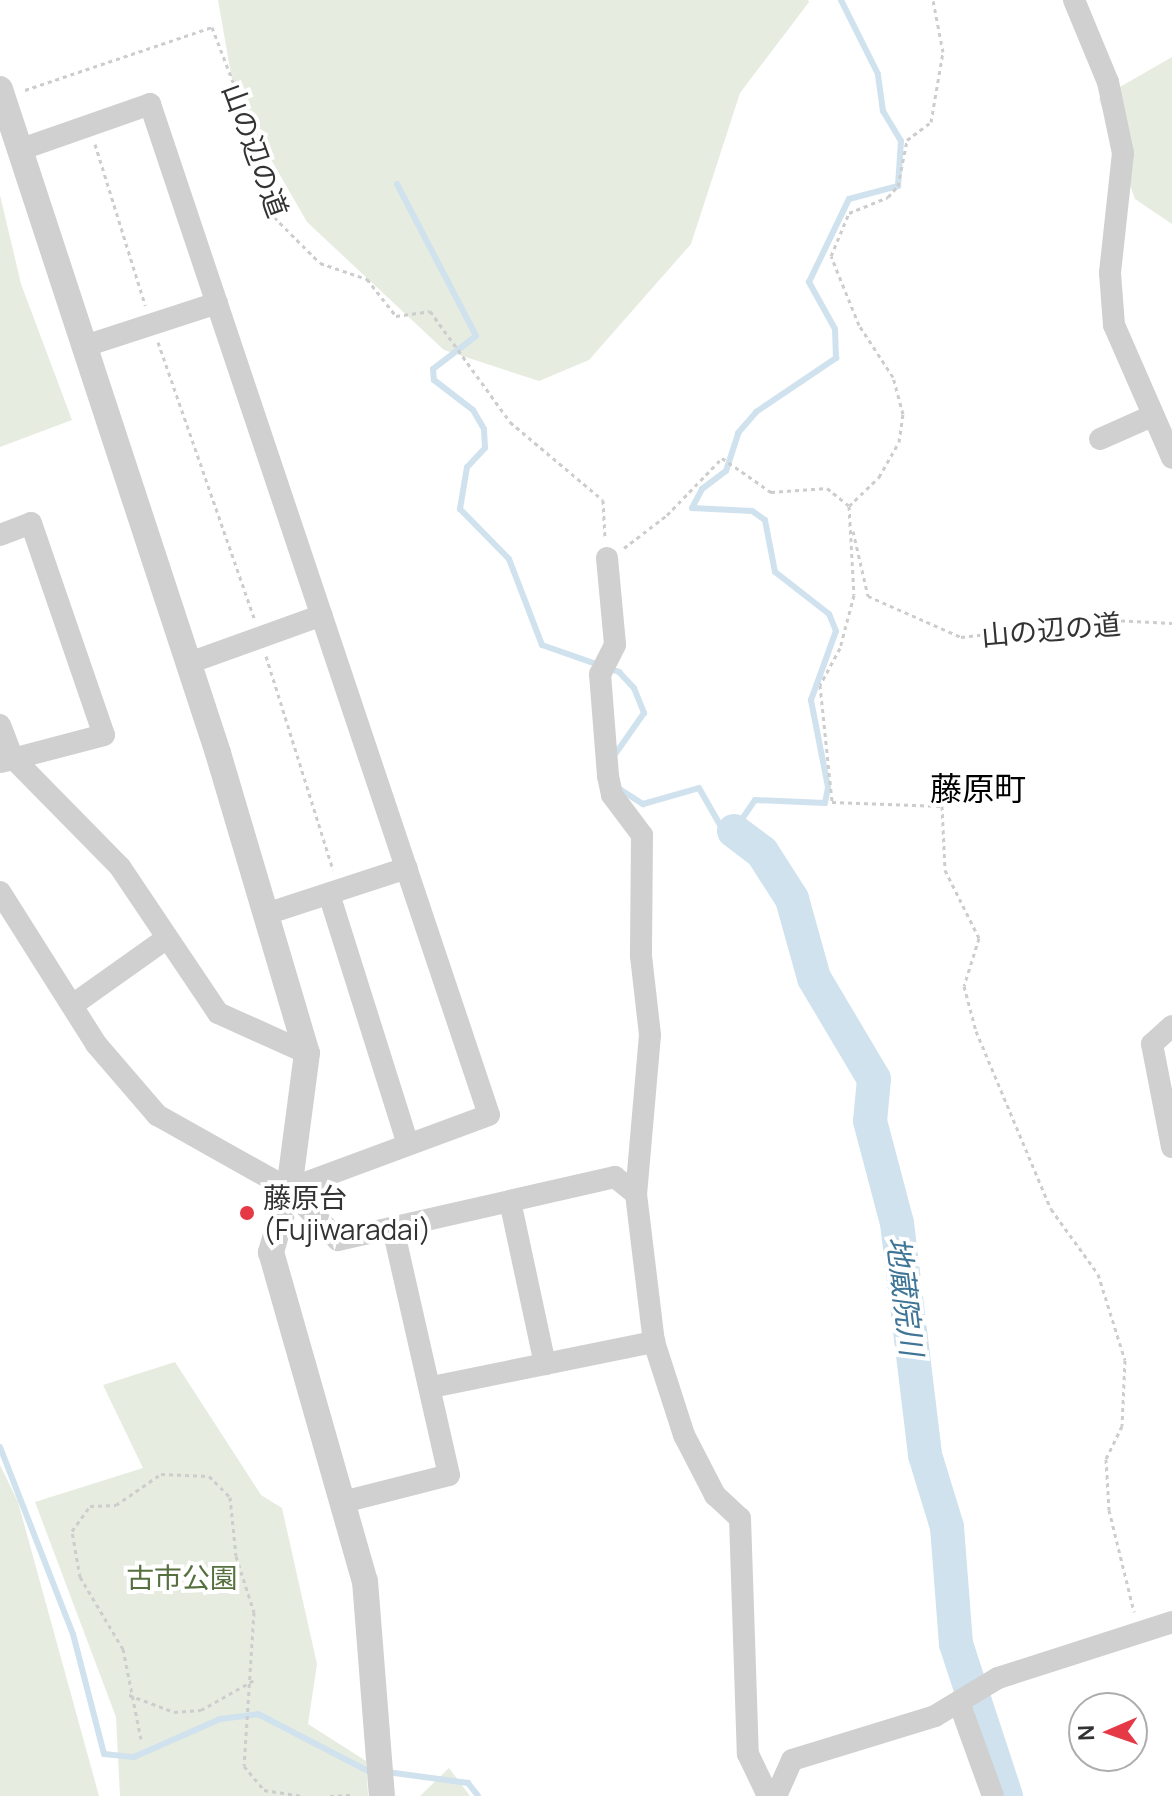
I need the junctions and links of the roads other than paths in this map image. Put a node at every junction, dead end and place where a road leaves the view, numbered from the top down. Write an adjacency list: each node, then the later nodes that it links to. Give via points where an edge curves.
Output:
1 (1074, 0): 6 (street, via 1108,82 1123,153 1110,273 1114,325)
2 (1, 93): 3 (street)
3 (19, 150): 4 (street, via 150,104); 5 (street)
4 (217, 303): 5 (street); 11 (street)
5 (85, 346): 12 (street)
6 (1152, 416): 7 (street); 8 (street)
7 (1100, 439)
8 (1172, 458)
9 (0, 535): 14 (street, via 31,523 104,735)
10 (607, 558): 26 (street, via 615,645 600,674 608,776 612,795 642,835 641,956 650,1035)
11 (322, 615): 12 (street); 15 (street)
12 (189, 663): 18 (street)
13 (0, 725): 14 (street)
14 (6, 760): 19 (street, via 120,867)
15 (407, 868): 17 (street); 23 (street, via 489,1115)
16 (0, 892): 20 (street)
17 (334, 892): 18 (street); 23 (street)
18 (266, 914): 22 (street)
19 (167, 938): 20 (street); 22 (street, via 218,1013)
20 (74, 1004): 25 (street, via 96,1044 157,1115)
21 (1172, 1026): 24 (street, via 1152,1044)
22 (307, 1053): 25 (street)
23 (407, 1141): 25 (street)
24 (1172, 1147)
25 (289, 1189): 28 (street, via 338,1240); 32 (street, via 271,1252)
26 (636, 1194): 27 (street, via 615,1177); 29 (street)
27 (510, 1201): 28 (street); 30 (street)
28 (393, 1228): 31 (street)
29 (654, 1342): 30 (street); 36 (street, via 684,1435 715,1495 740,1518 748,1754)
30 (545, 1364): 31 (street)
31 (432, 1387): 32 (street, via 449,1475)
32 (347, 1501): 35 (street, via 365,1581)
33 (1172, 1622): 34 (street, via 998,1678)
34 (968, 1699): 37 (street, via 792,1760); 38 (street)
35 (382, 1792)
36 (768, 1796)
37 (776, 1796)
38 (993, 1796)

